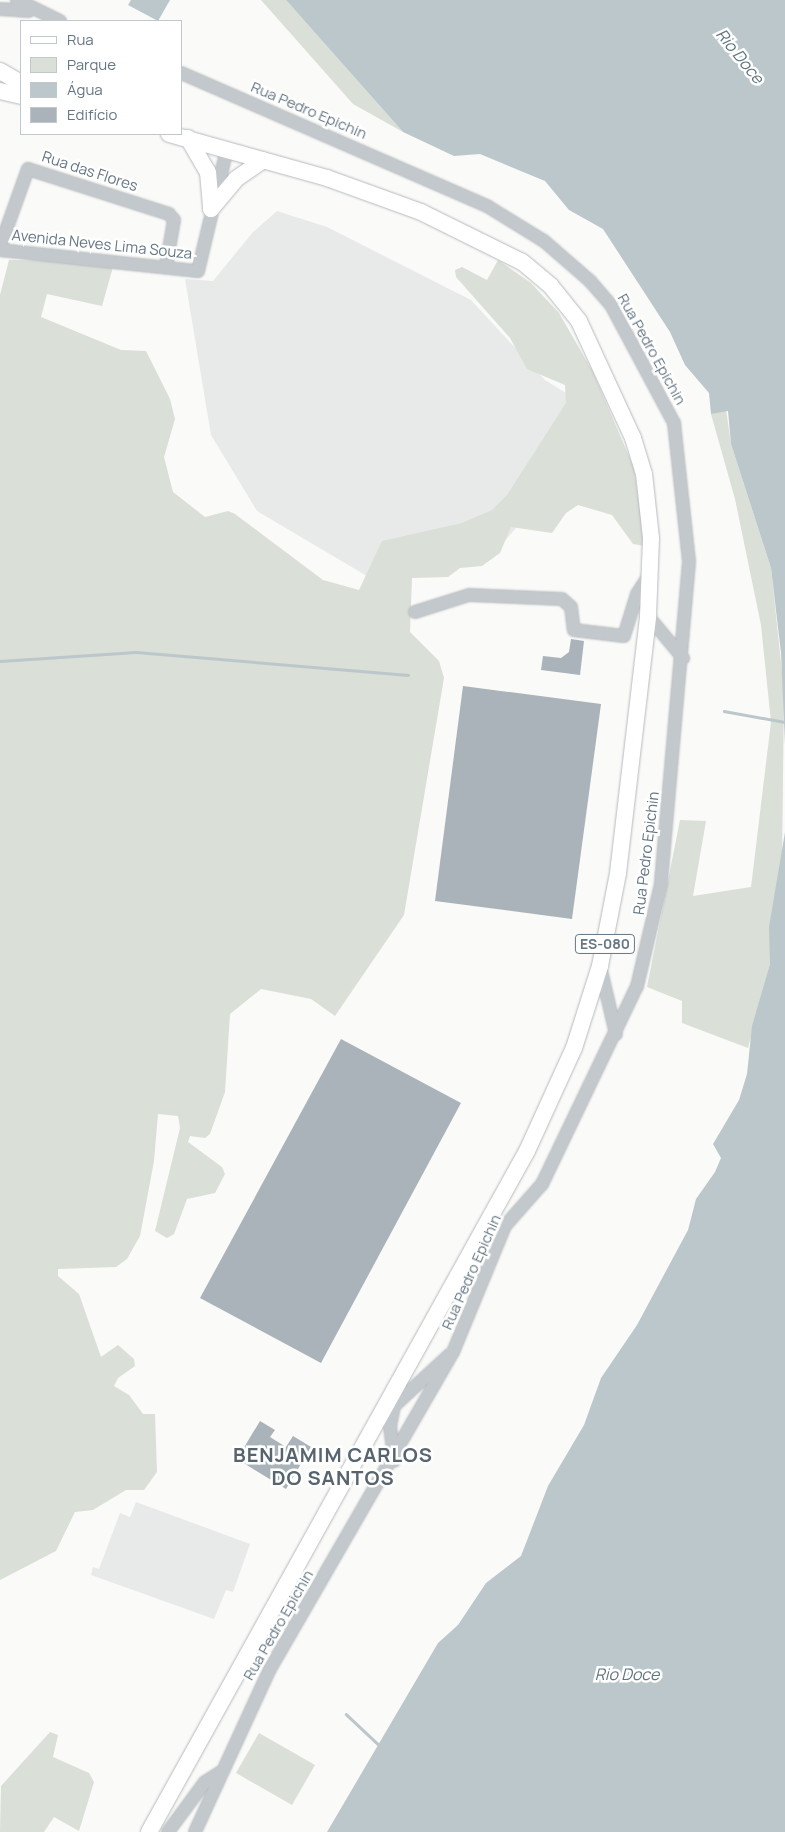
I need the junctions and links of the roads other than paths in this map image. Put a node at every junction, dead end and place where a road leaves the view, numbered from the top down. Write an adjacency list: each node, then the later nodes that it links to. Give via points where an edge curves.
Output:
1 (17, 0): 3 (street)
2 (0, 8): 3 (street, via 16,7)
3 (46, 15): 4 (street)
4 (58, 20)
5 (0, 71): 7 (main road)
6 (182, 72): 20 (street, Rua Pedro Epichin, via 510,217 595,287 611,305 674,423 690,562)
7 (20, 82)
8 (0, 91): 9 (main road)
9 (20, 96)
10 (174, 135): 11 (main road, ES-080)
11 (188, 138): 12 (main road, ES-080); 14 (main road, via 208,172)
12 (226, 150): 13 (main road, ES-080); 14 (street, Avenida Neves Lima Souza)
13 (263, 160): 14 (main road, via 236,179); 17 (main road, ES-080, via 421,212 522,262 551,286 579,321 633,438 644,474)
14 (210, 209): 16 (street, Avenida Neves Lima Souza, via 198,271)
15 (0, 249): 16 (street, Avenida Neves Lima Souza); 16 (street, Rua das Flores, via 28,169 168,214 174,220)
16 (166, 267)
17 (650, 573): 18 (street, via 638,594 624,636 574,630 571,607 562,599 470,595); 19 (main road, ES-080)
18 (415, 612)
19 (648, 616): 20 (street); 21 (main road, ES-080, via 618,873)
20 (683, 658): 22 (street, Rua Pedro Epichin, via 661,884 637,986)
21 (600, 966): 22 (street); 24 (main road, ES-080, via 557,1090)
22 (616, 1034): 23 (street, Rua Pedro Epichin, via 542,1184 505,1226)
23 (453, 1352): 24 (street); 25 (street, Rua Pedro Epichin)
24 (390, 1404): 25 (street); 27 (main road, ES-080)
25 (394, 1461): 26 (street, Rua Pedro Epichin, via 269,1671)
26 (221, 1772): 28 (street, via 205,1782); 29 (street, Rua Pedro Epichin)
27 (149, 1832)
28 (168, 1832)
29 (195, 1832)

